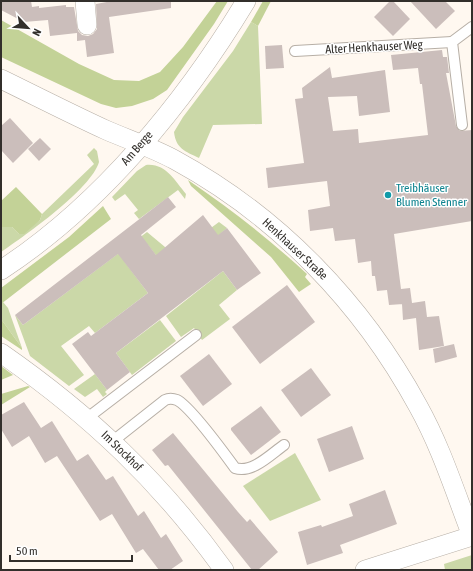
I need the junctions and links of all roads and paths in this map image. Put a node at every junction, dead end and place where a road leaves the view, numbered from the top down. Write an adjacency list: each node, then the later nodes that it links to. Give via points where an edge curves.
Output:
1 (85, 1): 3 (street)
2 (246, 1): 9 (street, Am Berge, via 221,42)
3 (87, 25)
4 (472, 27): 5 (lane)
5 (452, 42): 6 (lane, Alter Henkhauser Weg); 8 (lane)
6 (295, 51)
7 (1, 79): 9 (street, Henkhauser Straße)
8 (462, 125)
9 (140, 145): 10 (street, Am Berge, via 56,230); 16 (street, Henkhauser Straße, via 162,153 187,167 251,210 301,252 357,313 385,351 419,406 441,452)
10 (1, 270)
11 (196, 335): 13 (lane)
12 (1, 353): 13 (street, Im Stockhof)
13 (86, 419): 14 (street, Im Stockhof)
14 (113, 441): 15 (lane, via 171,398 178,400 191,413 235,468 249,469); 18 (street, Im Stockhof, via 162,491 203,540)
15 (284, 445)
16 (472, 536): 17 (street)
17 (368, 569)
18 (224, 570)

